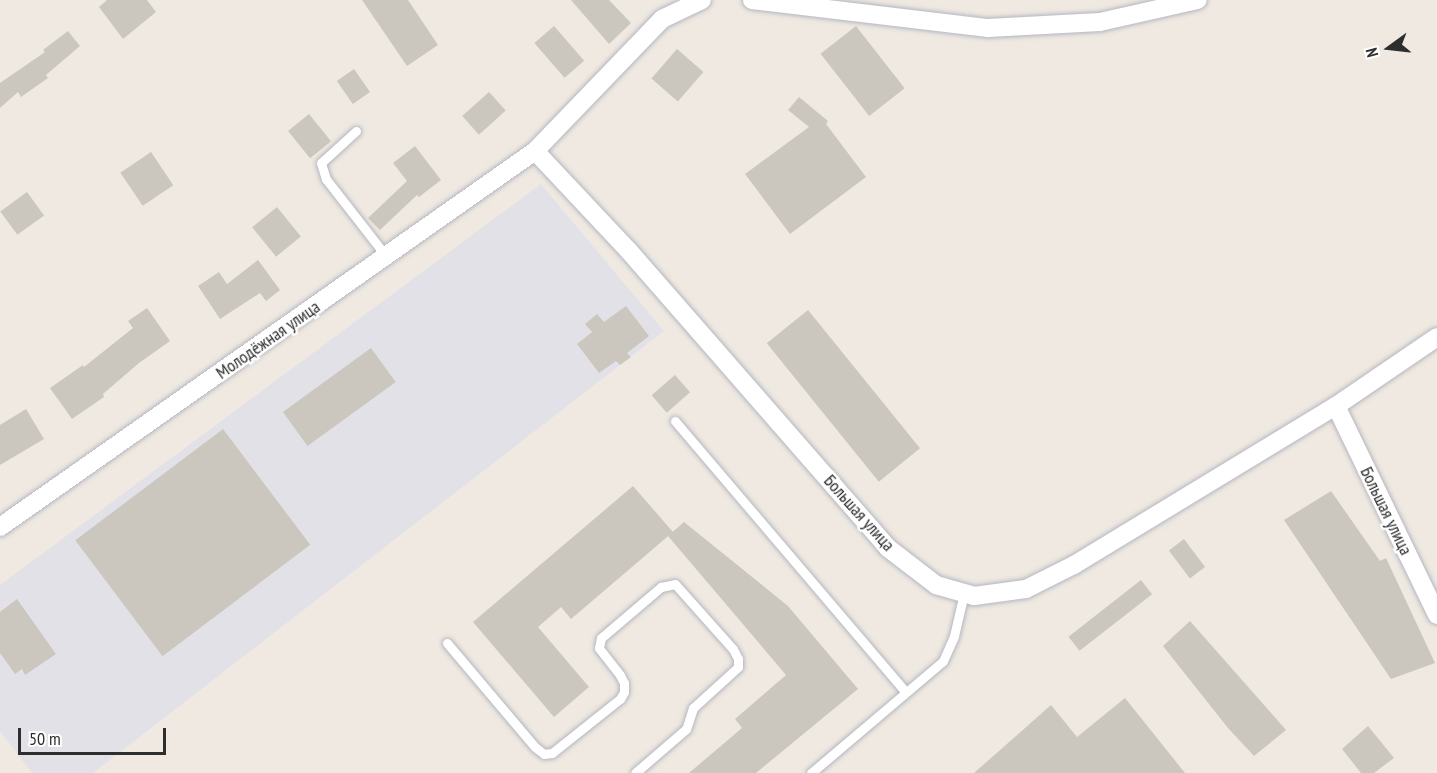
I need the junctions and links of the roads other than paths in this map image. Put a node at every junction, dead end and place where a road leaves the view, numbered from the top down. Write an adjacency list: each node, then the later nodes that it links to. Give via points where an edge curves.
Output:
1 (702, 0): 5 (street, Молодёжная улица, via 662,20)
2 (752, 0): 3 (street, via 988,28 1100,22)
3 (1198, 0)
4 (356, 131): 6 (lane, via 321,163 326,179)
5 (534, 151): 6 (street, Молодёжная улица); 11 (street, Большая улица, via 629,250 888,548 936,585)
6 (386, 256): 10 (street, Молодёжная улица)
7 (1437, 338): 8 (street, Большая улица)
8 (1336, 406): 11 (street, Большая улица, via 1026,589 974,596); 12 (street, Большая улица)
9 (675, 421): 14 (lane)
10 (0, 527)
11 (964, 593): 14 (lane, via 954,636 943,661)
12 (1437, 615)
13 (447, 643): 15 (lane, via 535,747 544,754 552,753 624,692 620,675 599,648 601,638 661,587 675,584 733,649 738,667 693,708 686,729)
14 (906, 692): 16 (lane)
15 (634, 773)
16 (811, 773)

